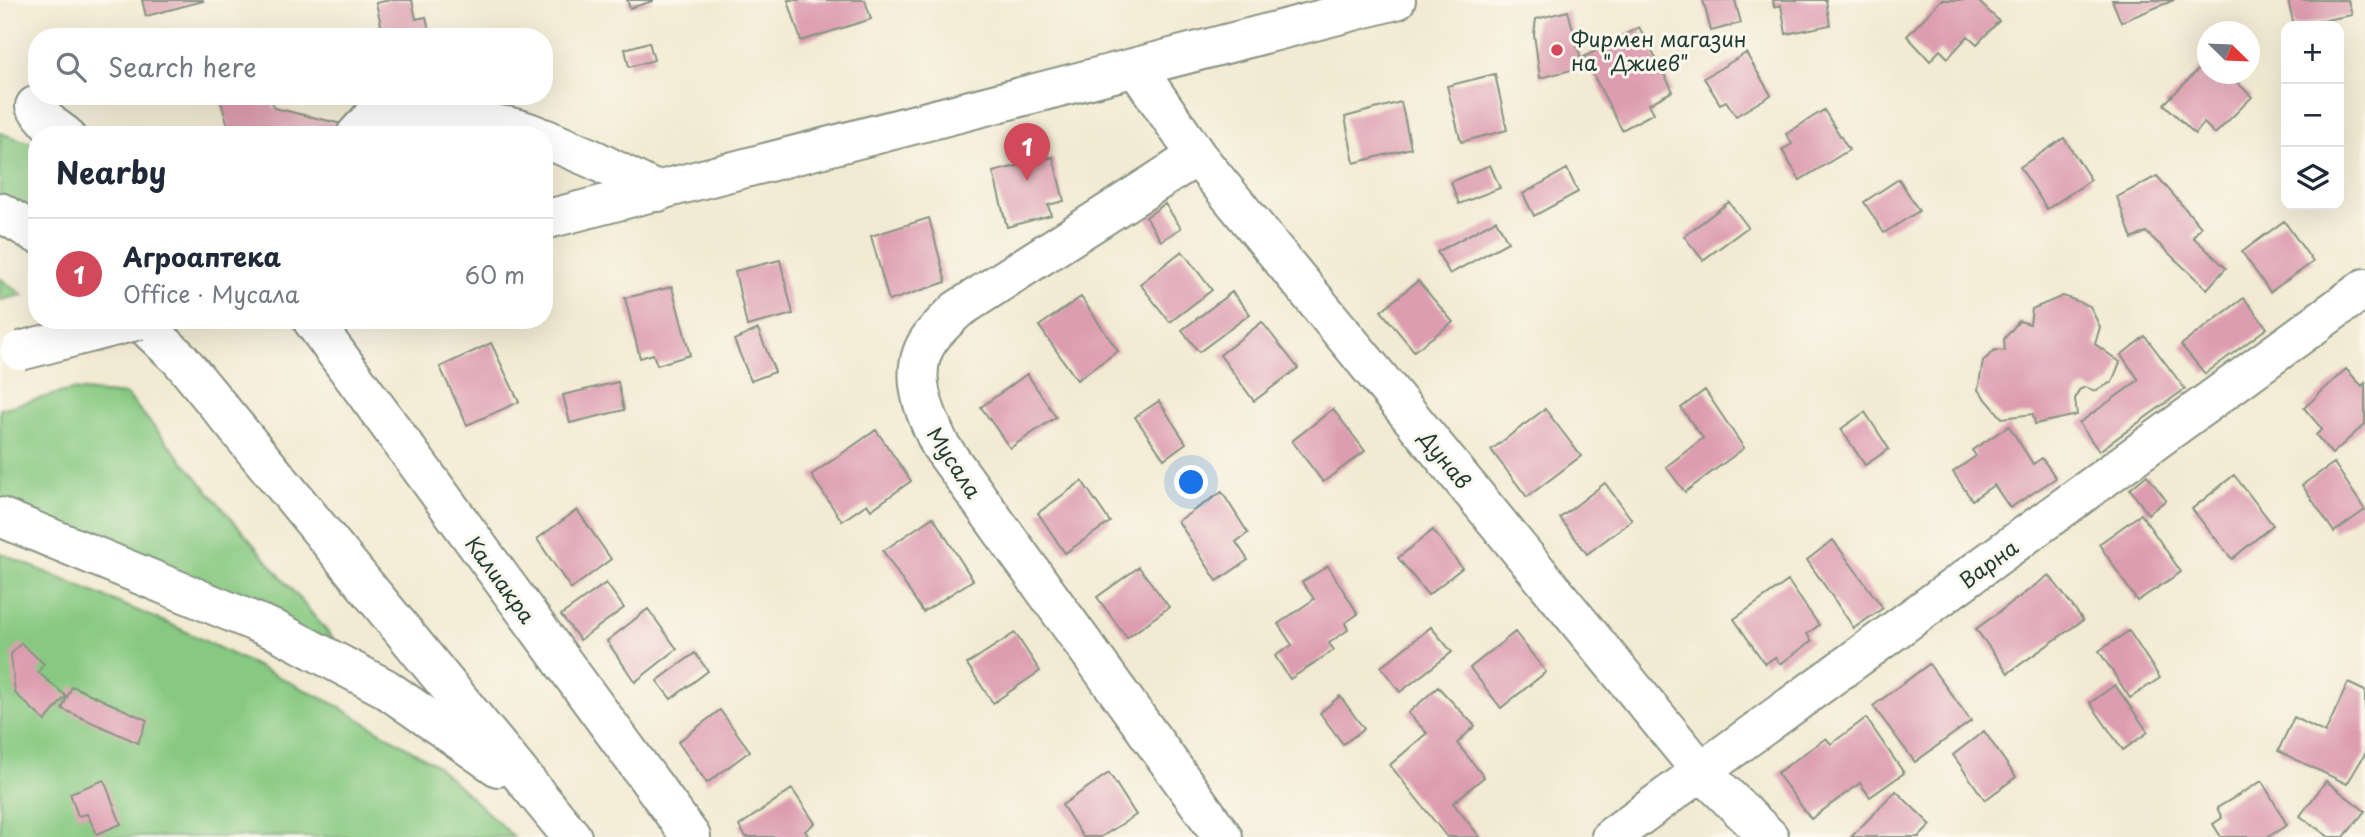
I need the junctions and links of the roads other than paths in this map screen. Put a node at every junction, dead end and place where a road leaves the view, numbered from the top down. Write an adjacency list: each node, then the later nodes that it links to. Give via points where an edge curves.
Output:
1 (1396, 0): 2 (street)
2 (1138, 69): 8 (street, Дунав); 9 (street)
3 (35, 106): 4 (street)
4 (53, 126)
5 (364, 126): 6 (street, via 376,113)
6 (496, 126)
7 (553, 142): 9 (street)
8 (1197, 156): 19 (street, Дунав); 23 (street, Мусала, via 957,310 929,339 918,369 922,406 940,445)
9 (658, 192): 11 (street)
10 (0, 212): 12 (street)
11 (553, 218)
12 (28, 229)
13 (2365, 288): 19 (street, Варна)
14 (103, 329): 17 (street, bridge)
15 (148, 329): 20 (street, via 180,359)
16 (319, 329): 22 (street, Калиакра)
17 (7, 353)
18 (0, 517): 20 (street, via 277,631 385,688)
19 (1701, 771): 24 (street, Варна); 25 (street, Дунав)
20 (537, 794): 21 (street)
21 (572, 837)
22 (691, 837)
23 (1223, 837)
24 (1611, 837)
25 (1769, 837)

